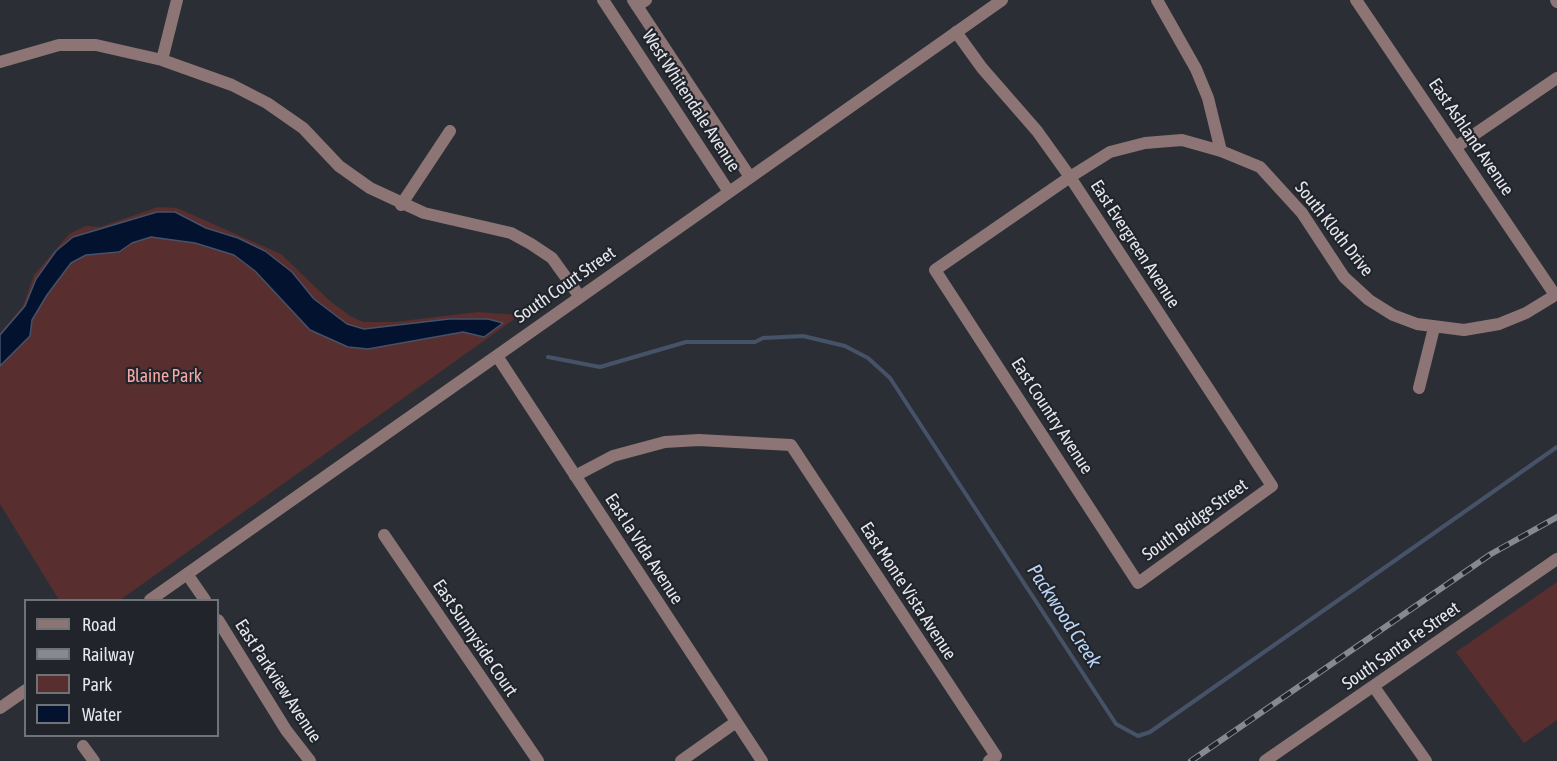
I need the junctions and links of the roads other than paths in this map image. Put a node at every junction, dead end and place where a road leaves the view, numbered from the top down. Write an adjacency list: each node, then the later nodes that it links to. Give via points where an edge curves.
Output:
1 (177, 0): 8 (street)
2 (603, 0): 16 (street, West Whitendale Avenue)
3 (1002, 0): 7 (street, South Court Street)
4 (1157, 0): 13 (street, via 1182,40 1204,88)
5 (1356, 0): 12 (street, East Ashland Avenue)
6 (639, 2): 14 (street, West Whitendale Avenue)
7 (956, 32): 14 (street, South Court Street); 15 (street, East Evergreen Avenue)
8 (162, 60): 9 (street, via 96,45 69,45); 17 (street, via 232,85 267,103 303,128 347,171)
9 (0, 62)
10 (1557, 78): 12 (street)
11 (450, 132): 17 (street)
12 (1456, 147): 19 (street, East Ashland Avenue)
13 (1221, 151): 15 (street, South Kloth Drive, via 1182,140 1145,143 1110,152); 21 (street, South Kloth Drive, via 1260,167 1302,213 1344,277 1369,300 1393,315)
14 (750, 177): 16 (street, South Court Street)
15 (1070, 177): 18 (street, South Kloth Drive); 25 (street, East Evergreen Avenue)
16 (729, 192): 20 (street, South Court Street)
17 (401, 205): 20 (street, via 511,233 552,258)
18 (935, 270): 29 (street, East Country Avenue)
19 (1556, 295): 21 (street, South Kloth Drive, via 1499,324 1464,330)
20 (580, 297): 22 (street, South Court Street)
21 (1434, 328): 23 (street)
22 (497, 356): 24 (street, East la Vida Avenue); 28 (street, South Court Street)
23 (1419, 388)
24 (575, 476): 36 (street, East la Vida Avenue); 38 (street, East Monte Vista Avenue, via 613,456 665,442 791,445)
25 (1272, 486): 29 (street, South Bridge Street)
26 (384, 535): 41 (street, East Sunnyside Court)
27 (1557, 559): 33 (street, South Santa Fe Street)
28 (187, 574): 30 (street, South Court Street); 31 (street)
29 (1138, 583)
30 (151, 599)
31 (204, 599)
32 (219, 622): 40 (street, East Parkview Avenue)
33 (1374, 687): 44 (street, South Santa Fe Street); 45 (street)
34 (24, 691): 35 (street)
35 (0, 708)
36 (736, 722): 42 (street); 43 (street, East la Vida Avenue)
37 (83, 746): 39 (street)
38 (992, 759)
39 (93, 761)
40 (310, 761)
41 (538, 761)
42 (681, 761)
43 (762, 761)
44 (1265, 761)
45 (1426, 761)

